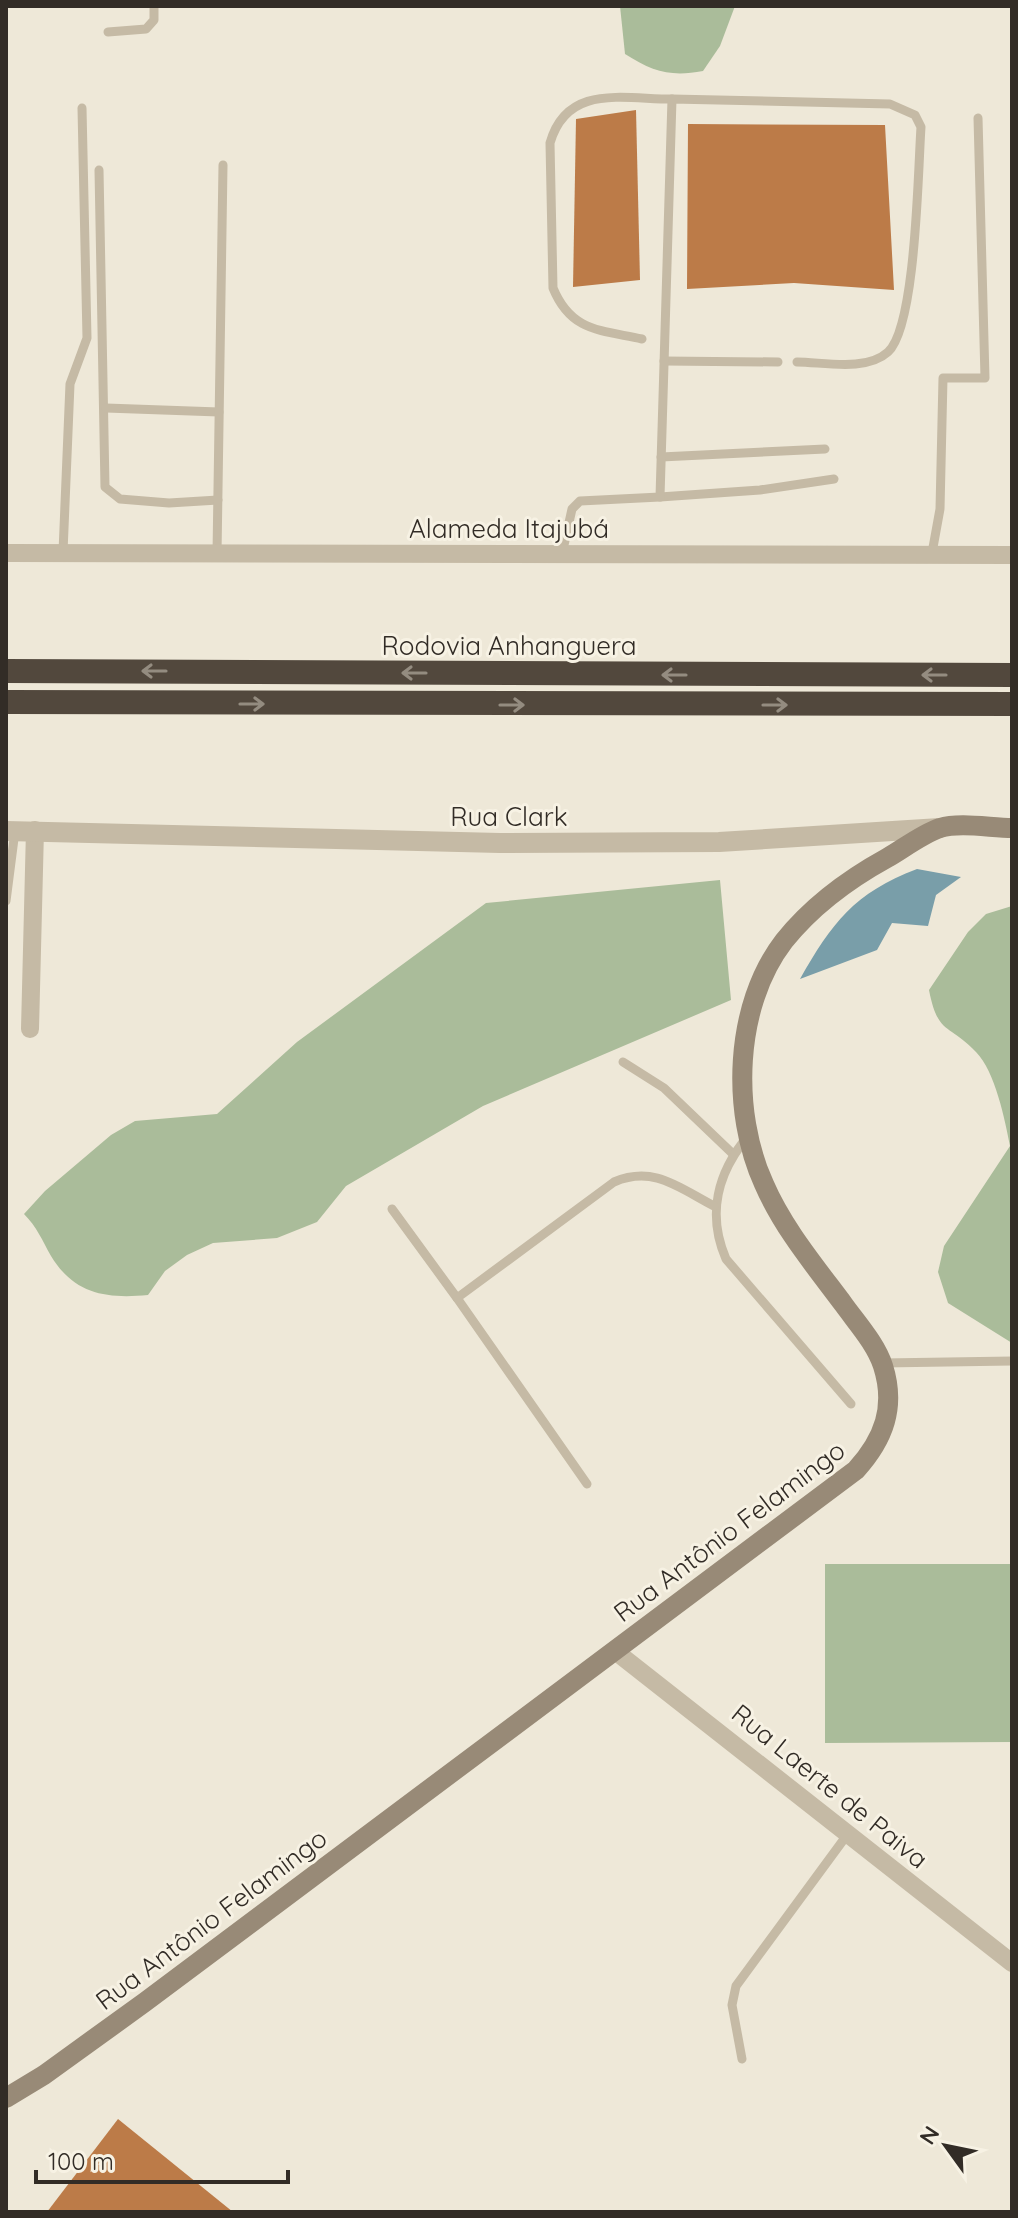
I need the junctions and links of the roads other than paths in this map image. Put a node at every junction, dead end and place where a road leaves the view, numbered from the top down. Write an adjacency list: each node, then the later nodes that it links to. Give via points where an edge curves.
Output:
1 (154, 6): 2 (lane, via 154,20 146,29)
2 (108, 32)
3 (672, 99): 8 (lane, via 576,103 555,126 550,143 553,288 560,305 587,327); 9 (lane); 11 (lane, via 890,104 915,115 921,127 910,285 896,339 888,352 866,363)
4 (82, 108): 19 (lane, via 87,338 70,384)
5 (978, 118): 21 (lane, via 985,378 943,378 940,509)
6 (223, 165): 13 (lane)
7 (99, 170): 12 (lane)
8 (642, 339)
9 (664, 361): 10 (lane); 15 (lane)
10 (778, 362)
11 (797, 362)
12 (106, 408): 13 (lane); 18 (lane, via 105,487 120,499)
13 (219, 412): 18 (lane)
14 (825, 449): 15 (lane)
15 (661, 457): 17 (lane)
16 (834, 479): 17 (lane)
17 (660, 497): 22 (lane, via 580,501 572,509)
18 (218, 500): 23 (lane)
19 (63, 552): 20 (street, Alameda Itajubá); 23 (street, Alameda Itajubá)
20 (6, 553)
21 (932, 553): 22 (street, Alameda Itajubá); 24 (street, Alameda Itajubá)
22 (562, 554): 23 (street, Alameda Itajubá)
23 (217, 555)
24 (1012, 555)
25 (6, 671): 26 (highway, Rodovia Anhanguera, one-way to 25)
26 (1012, 675)
27 (6, 702): 28 (highway, one-way to 28)
28 (1012, 704)
29 (940, 828): 30 (main road, Rua Clark); 31 (street, Rua Clark, via 719,842 516,843); 36 (main road, Rua Antônio Felamingo, via 838,888 782,944 751,1015 742,1052 741,1097)
30 (1012, 828)
31 (19, 831): 32 (lane); 34 (street)
32 (8, 878): 33 (lane)
33 (6, 901)
34 (30, 1029)
35 (623, 1062): 37 (lane, via 664,1088)
36 (748, 1136): 37 (lane); 42 (main road, Rua Antônio Felamingo, via 782,1219)
37 (733, 1154): 38 (lane)
38 (714, 1206): 40 (lane, via 663,1180 633,1174 614,1182); 43 (lane, via 715,1234 726,1259)
39 (392, 1209): 40 (lane)
40 (457, 1298): 44 (lane)
41 (1012, 1361): 42 (lane)
42 (882, 1363): 45 (main road, Rua Antônio Felamingo, via 888,1413 883,1434 856,1470)
43 (851, 1404)
44 (587, 1484)
45 (615, 1651): 46 (street, Rua Laerte de Paiva); 49 (main road, Rua Antônio Felamingo, via 115,2024)
46 (847, 1835): 47 (street, Rua Laerte de Paiva); 48 (lane, via 736,1986 732,2005)
47 (1012, 1963)
48 (742, 2059)
49 (6, 2098)

